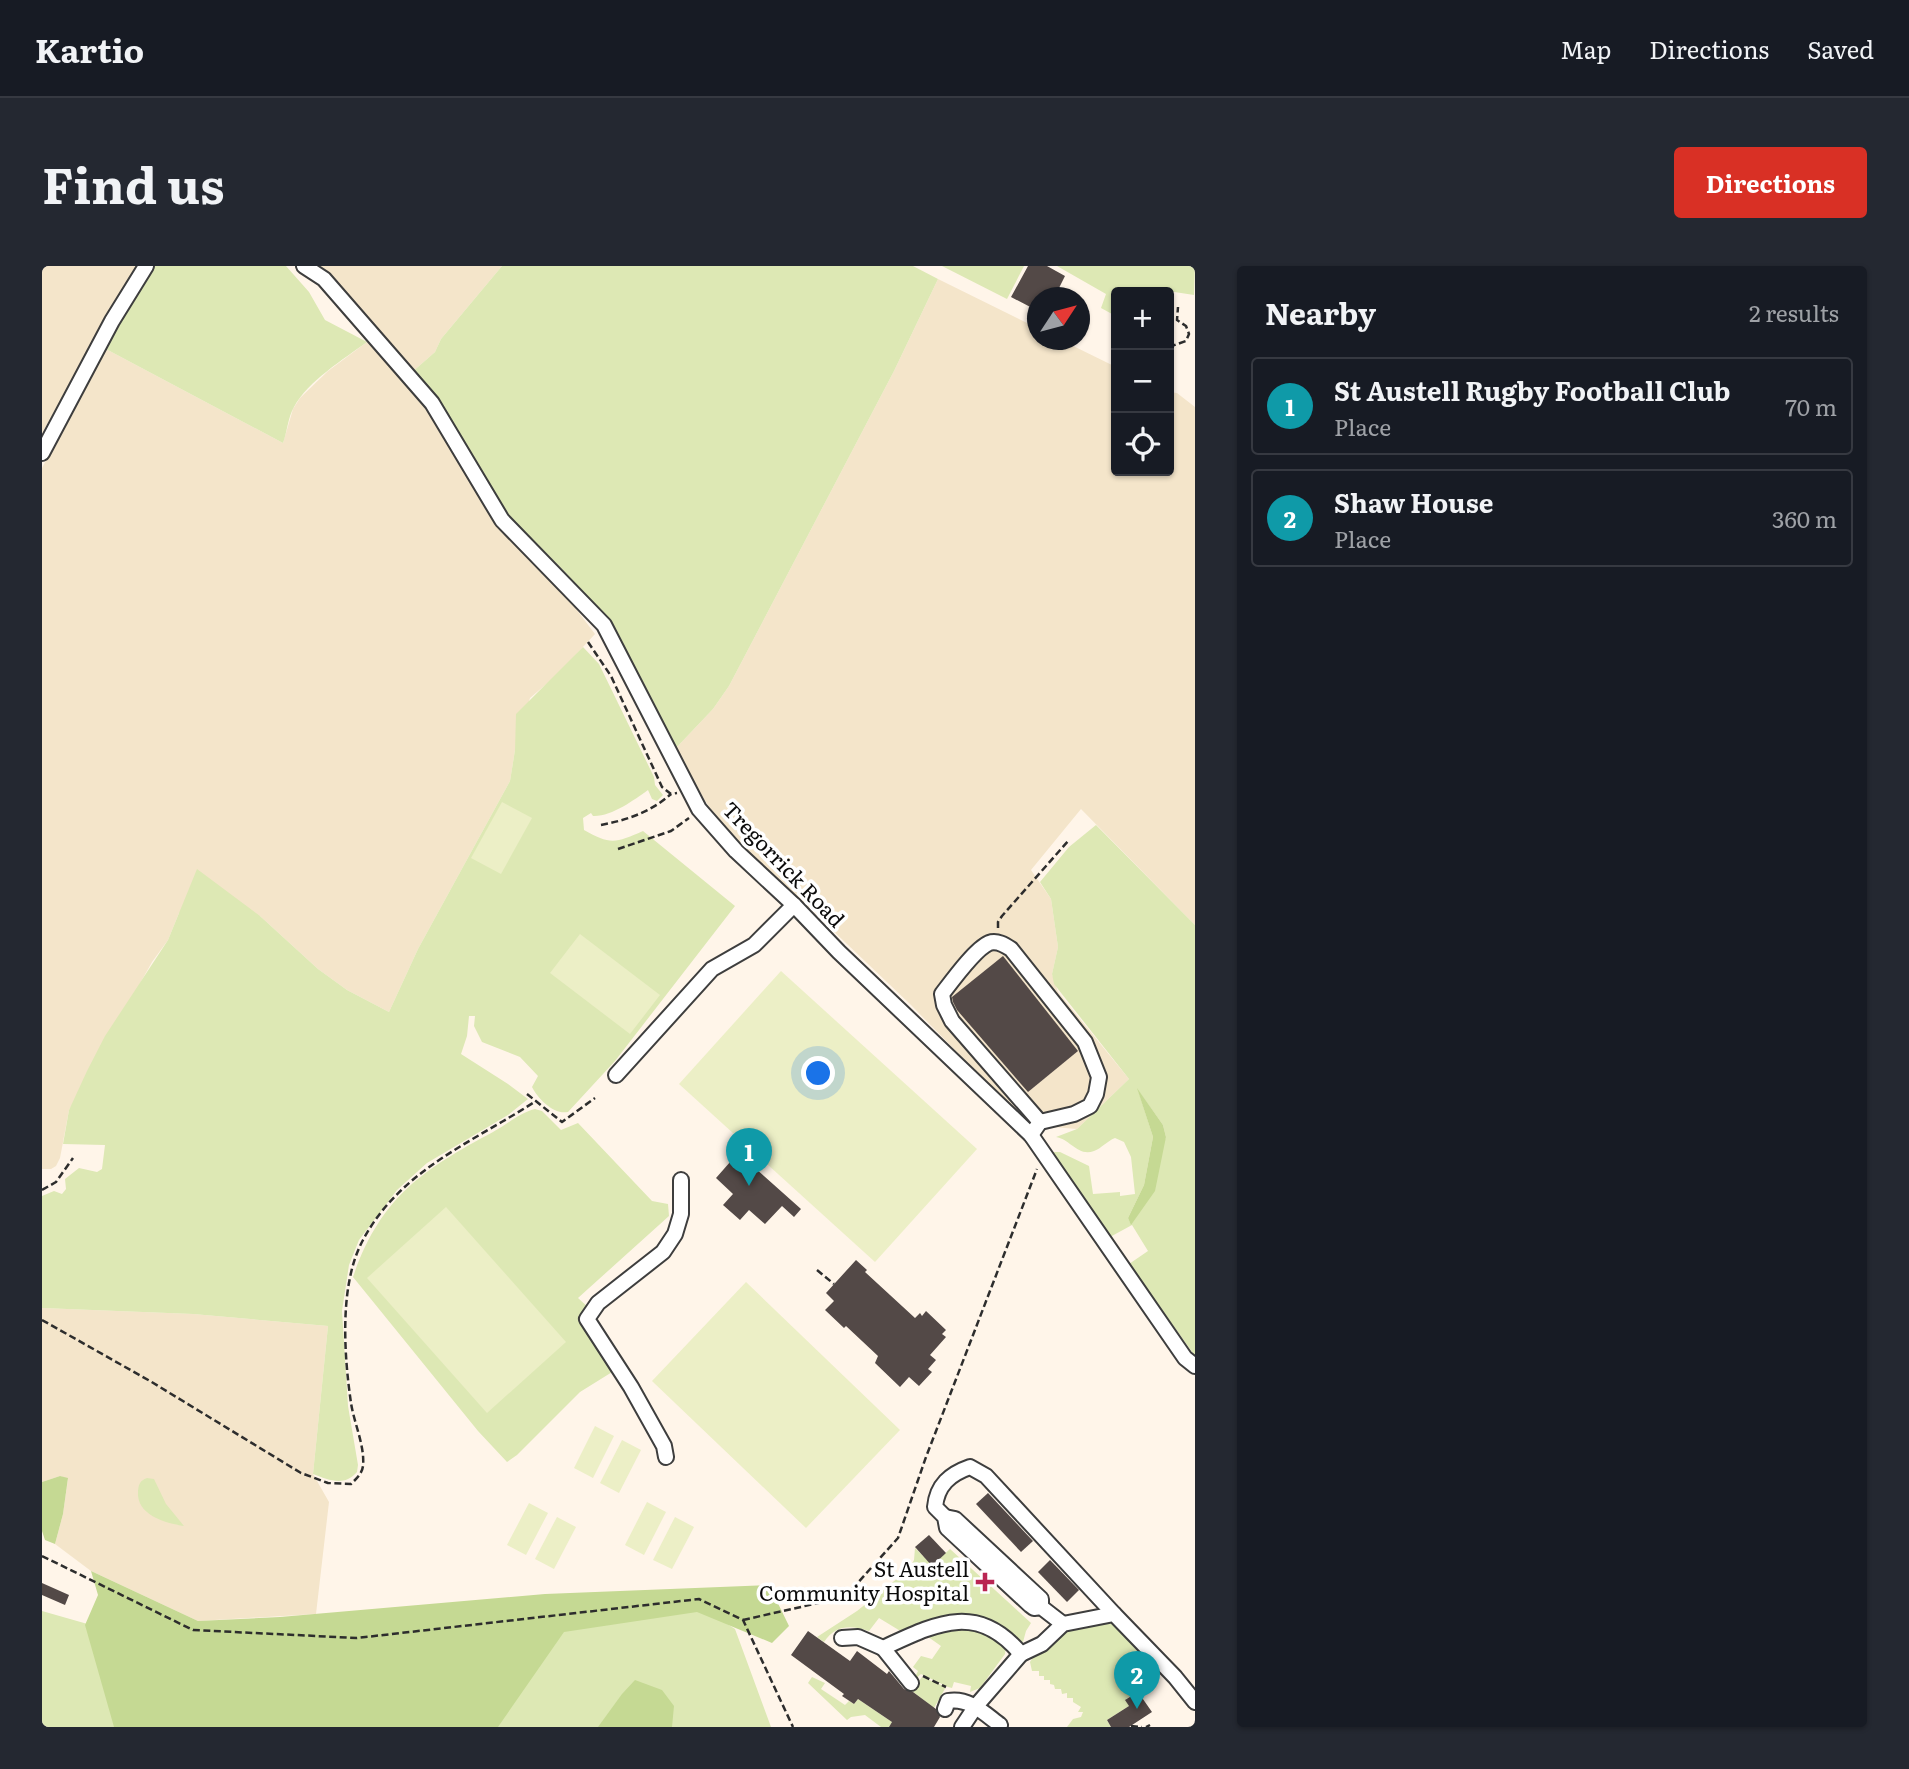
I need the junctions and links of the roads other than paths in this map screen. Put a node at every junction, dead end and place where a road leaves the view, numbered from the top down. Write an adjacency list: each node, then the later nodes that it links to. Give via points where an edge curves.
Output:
1 (146, 266): 3 (street)
2 (304, 266): 4 (street, Tregorrick Road, via 324,279 432,402 502,520 604,625 699,809)
3 (42, 453)
4 (794, 905): 5 (street, via 754,945 712,969); 7 (street, Tregorrick Road)
5 (616, 1075)
6 (1040, 1122): 6 (street, via 952,1021 944,1005 942,994 989,943 1011,948 1085,1042 1099,1077 1090,1106); 7 (street)
7 (1031, 1135): 9 (street, Tregorrick Road, via 1185,1358)
8 (681, 1180): 10 (street, via 681,1214 663,1252 598,1303 587,1319 631,1387)
9 (1195, 1366)
10 (666, 1457)
11 (1114, 1614): 12 (street); 12 (street, via 986,1476 970,1467 945,1480 935,1507 955,1519); 17 (street)
12 (1063, 1624): 15 (street, via 1042,1644)
13 (842, 1638): 14 (street, via 858,1637)
14 (883, 1648): 15 (street, via 939,1623 965,1620 993,1629); 16 (street)
15 (1021, 1654): 18 (street)
16 (911, 1683)
17 (1195, 1702)
18 (976, 1706): 19 (street); 19 (street, via 948,1701); 20 (street)
19 (957, 1722)
20 (1000, 1725)

